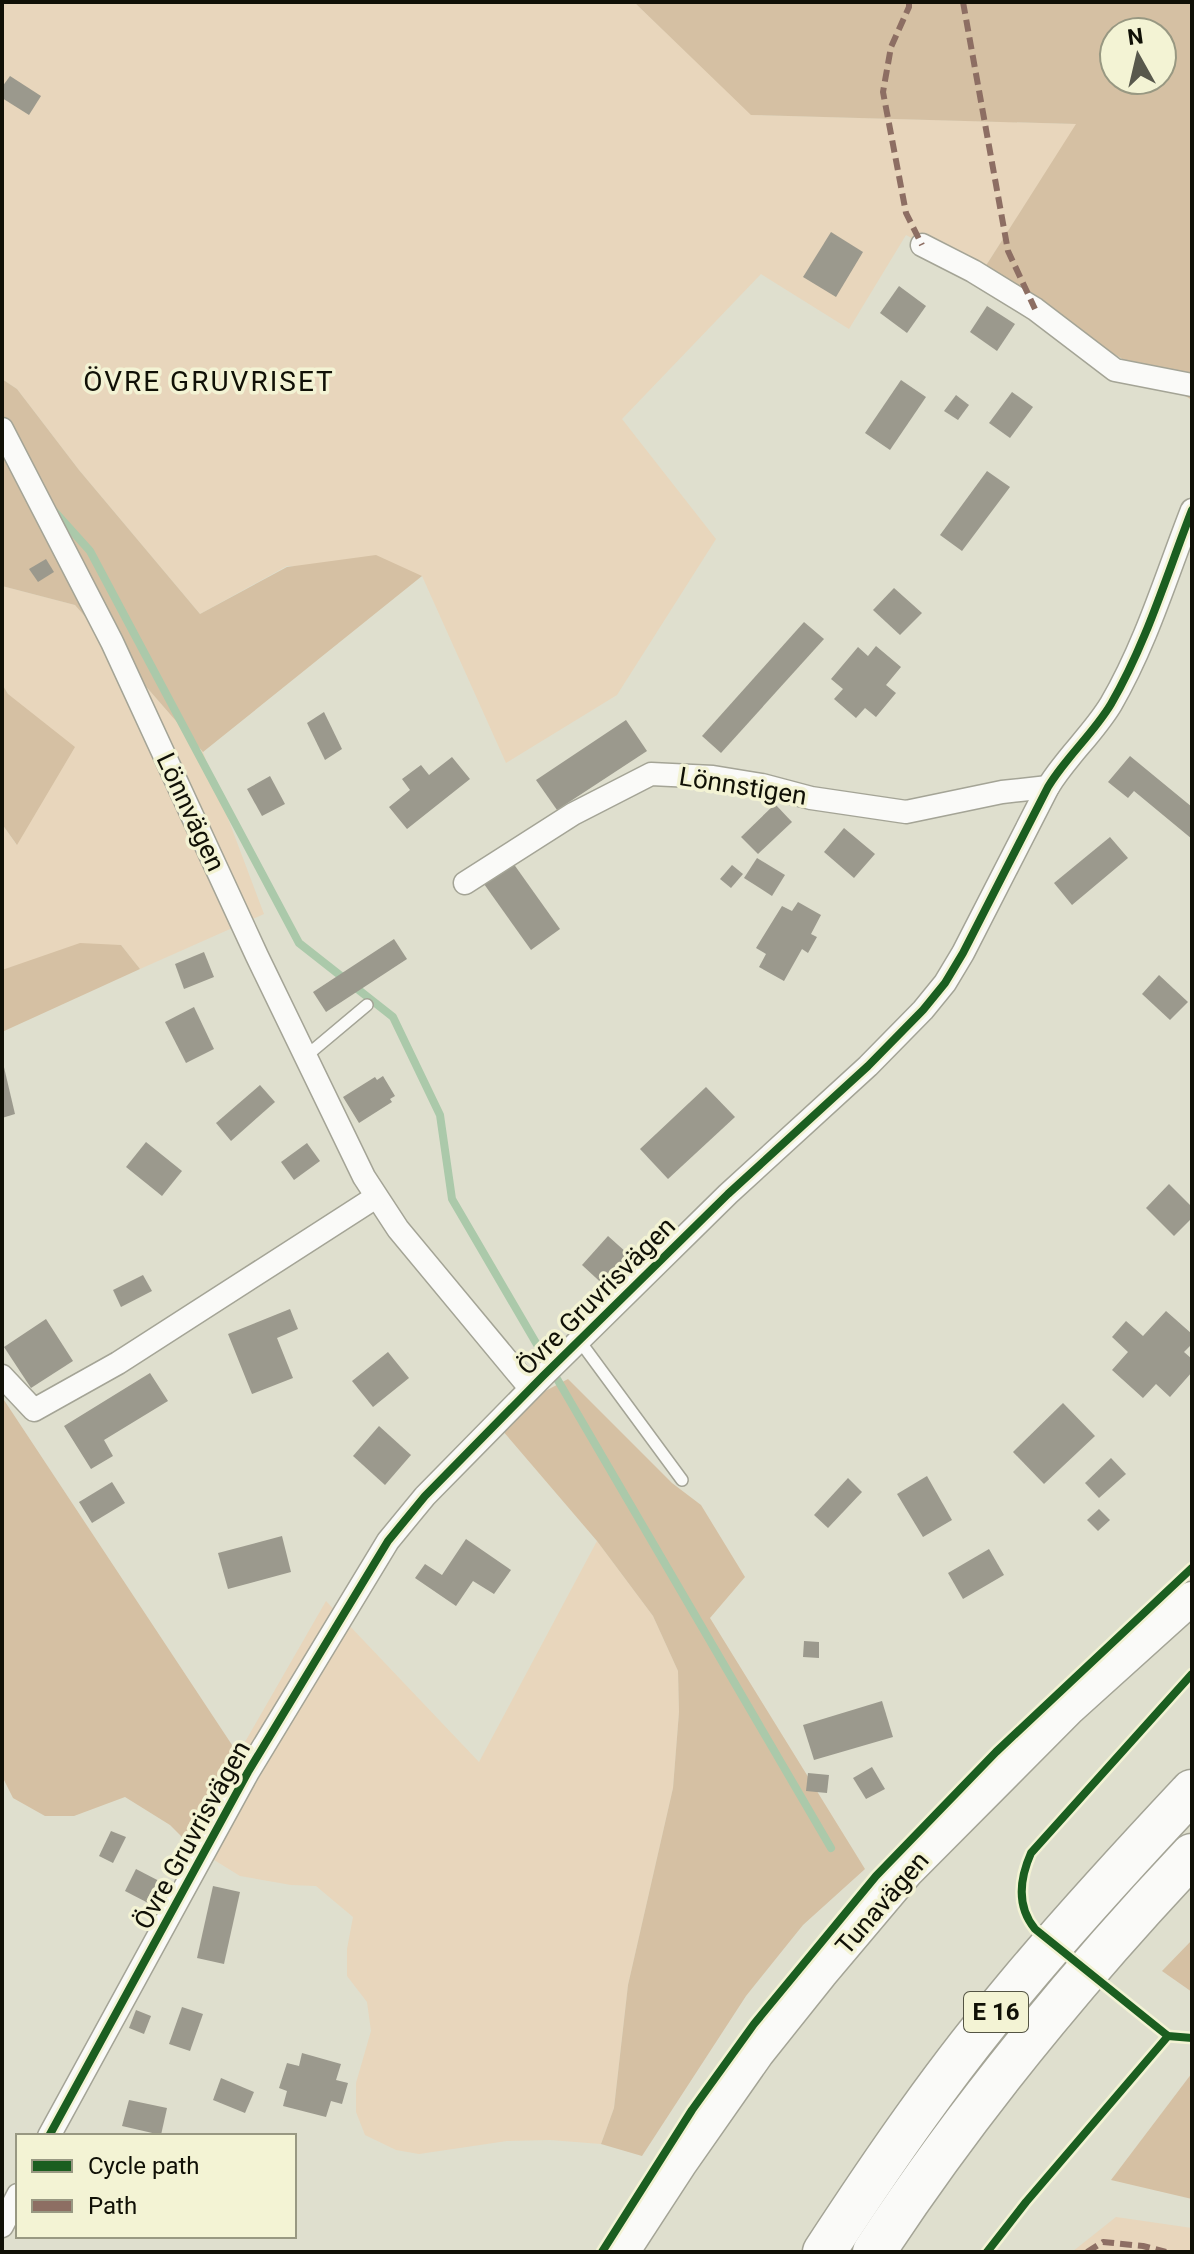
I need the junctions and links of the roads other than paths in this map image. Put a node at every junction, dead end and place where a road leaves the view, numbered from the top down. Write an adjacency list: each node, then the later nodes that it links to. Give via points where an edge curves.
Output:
1 (922, 245): 2 (street, via 1035,309 1115,370)
2 (1192, 385)
3 (2, 429): 8 (street, Lönnvägen, via 112,642)
4 (1192, 510): 5 (street, Övre Gruvrisvägen, via 1111,704)
5 (1048, 787): 6 (street, Lönnstigen, via 906,812 713,777 651,774 573,814); 10 (street, Övre Gruvrisvägen, via 963,953 923,1010)
6 (465, 883)
7 (367, 1005): 8 (lane)
8 (305, 1057): 9 (street, Lönnvägen)
9 (376, 1197): 11 (street, Lönnvägen, via 398,1229); 12 (street, via 145,1346 34,1410)
10 (579, 1340): 11 (street, Övre Gruvrisvägen); 13 (lane)
11 (544, 1375): 17 (street, Övre Gruvrisvägen, via 425,1496 375,1560 242,1783)
12 (2, 1376)
13 (682, 1480)
14 (1192, 1598): 20 (street, Tunavägen, via 1070,1708 907,1872 758,2053)
15 (1192, 1791): 21 (highway, E 16, via 1015,1987 915,2117)
16 (1192, 1855): 22 (highway, E 16, via 994,2082)
17 (50, 2134)
18 (16, 2199): 19 (street)
19 (2, 2226)
20 (623, 2252)
21 (824, 2252)
22 (874, 2252)

